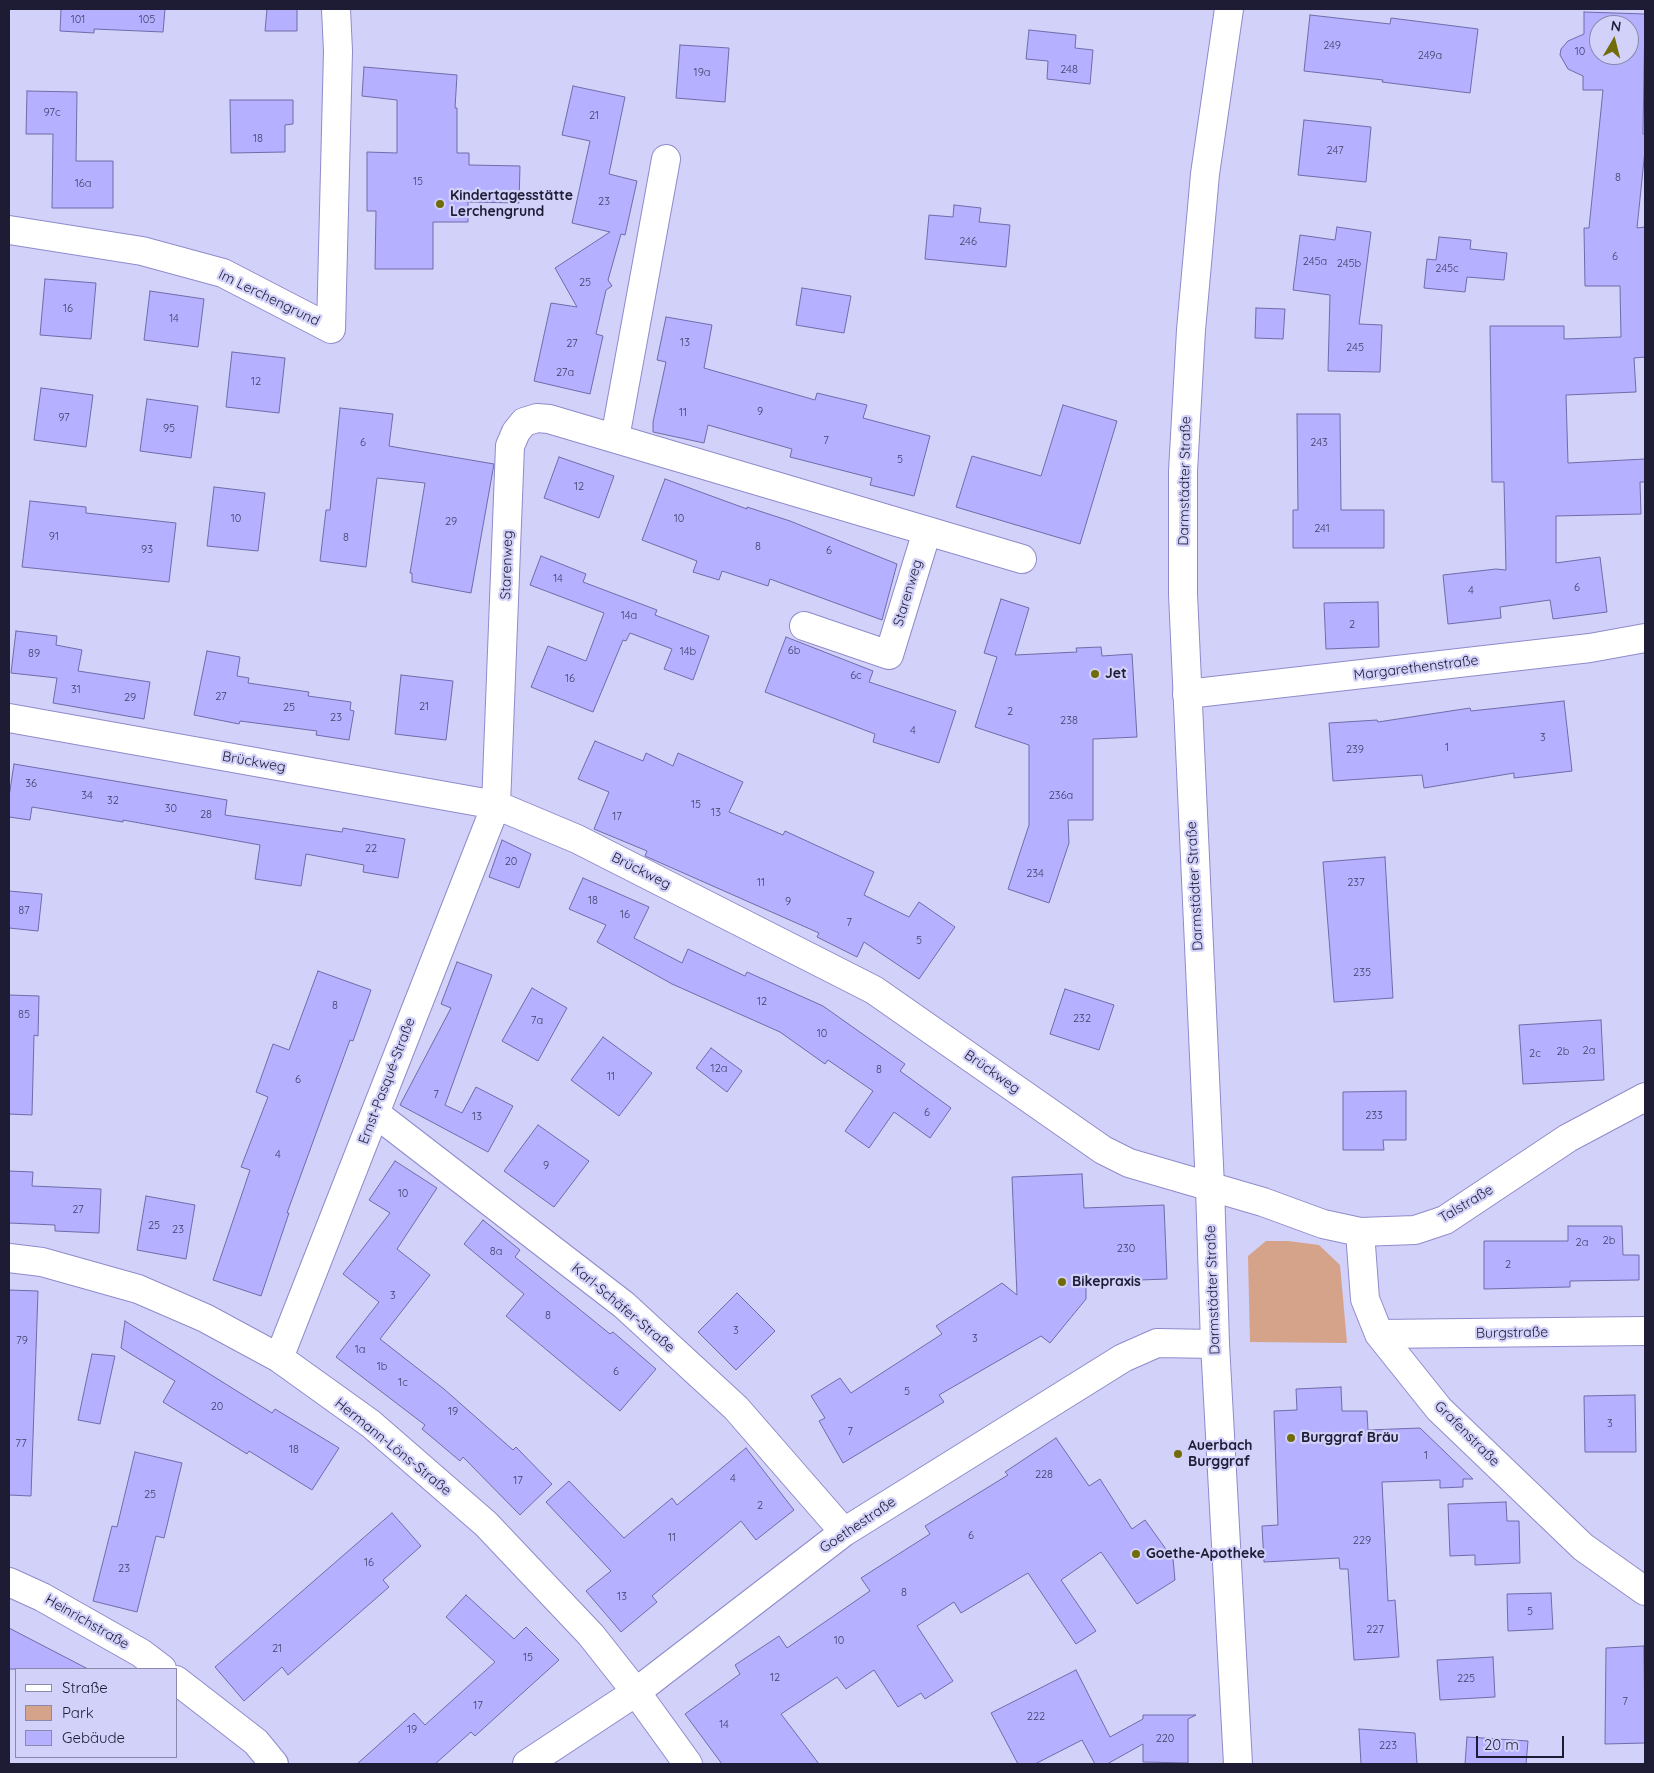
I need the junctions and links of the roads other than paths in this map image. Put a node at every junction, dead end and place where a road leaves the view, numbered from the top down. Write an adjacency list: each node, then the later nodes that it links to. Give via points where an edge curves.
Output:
1 (336, 9): 4 (street, Im Lerchengrund, via 338,51 331,329 223,273 142,251)
2 (1229, 9): 10 (street, Darmstädter Straße, via 1204,174 1190,330 1183,471)
3 (666, 159): 5 (street)
4 (9, 230)
5 (615, 438): 6 (street, Starenweg); 12 (street, Starenweg, via 537,418 524,422 510,446)
6 (927, 531): 7 (street, Starenweg); 8 (street, Starenweg, via 889,655)
7 (1022, 559)
8 (804, 626)
9 (1645, 638): 10 (street, Margarethenstraße, via 1590,648)
10 (1187, 694): 15 (street, Darmstädter Straße)
11 (9, 718): 12 (street, Brückweg)
12 (496, 805): 14 (street, Ernst-Pasqué-Straße); 15 (street, Brückweg, via 578,839 874,990 1103,1150 1129,1163)
13 (1645, 1097): 16 (street, Talstraße, via 1568,1138 1445,1220 1416,1230)
14 (375, 1113): 21 (street, Ernst-Pasqué-Straße); 22 (street, Karl-Schäfer-Straße, via 624,1305 736,1408)
15 (1210, 1187): 16 (street, Talstraße, via 1323,1224); 20 (street, Darmstädter Straße)
16 (1360, 1232): 19 (street, Grafenstraße, via 1365,1299)
17 (9, 1258): 21 (street, Hermann-Löns-Straße, via 42,1262 138,1288 205,1318)
18 (1645, 1331): 19 (street, Burgstraße)
19 (1379, 1334): 24 (street, Grafenstraße, via 1439,1409 1460,1430 1583,1547)
20 (1215, 1344): 22 (street, Goethestraße, via 1157,1343 1123,1358); 31 (street, Darmstädter Straße)
21 (279, 1358): 27 (street, Hermann-Löns-Straße, via 371,1424 486,1524 591,1635)
22 (844, 1532): 27 (street, Goethestraße)
23 (9, 1582): 25 (street, Heinrichstraße, via 133,1648)
24 (1645, 1591)
25 (161, 1668)
26 (178, 1682): 28 (street, via 256,1742)
27 (636, 1692): 29 (street, Goethestraße); 30 (street, Hermann-Löns-Straße)
28 (274, 1764)
29 (527, 1764)
30 (688, 1764)
31 (1238, 1764)

